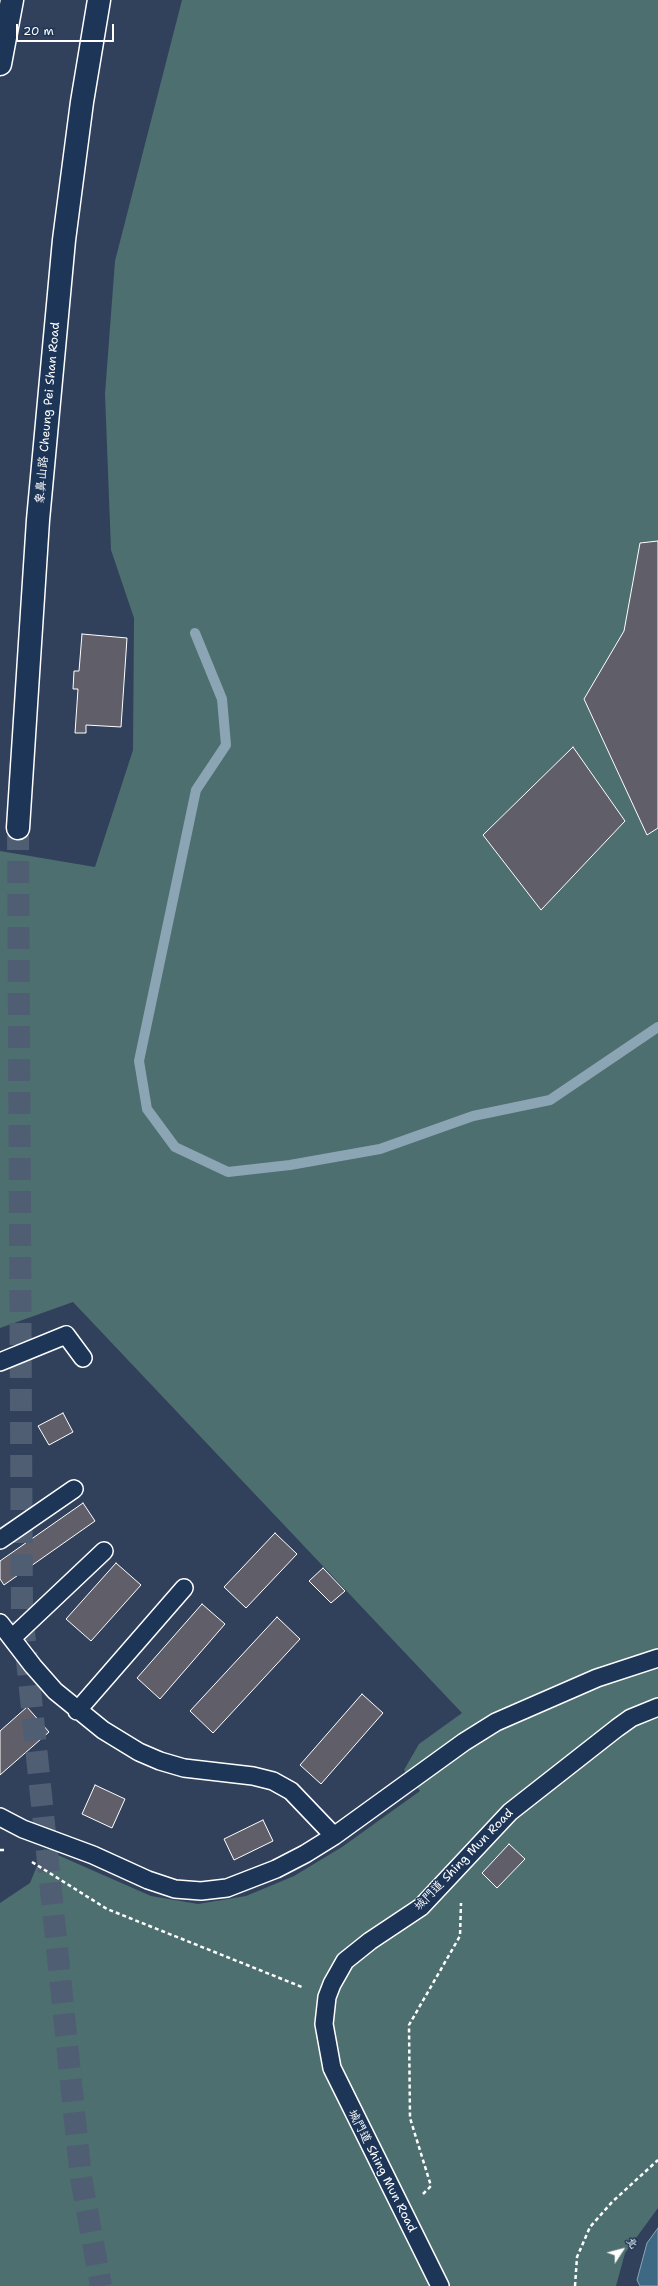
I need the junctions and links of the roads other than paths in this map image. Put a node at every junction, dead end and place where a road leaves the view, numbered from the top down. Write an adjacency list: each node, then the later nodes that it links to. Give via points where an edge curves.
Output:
1 (12, 0): 3 (highway)
2 (99, 0): 4 (highway, 象鼻山路 Cheung Pei Shan Road, via 82,102 64,248 38,520)
3 (0, 64)
4 (18, 828)
5 (84, 1358): 6 (lane, via 66,1335)
6 (0, 1362)
7 (74, 1489): 8 (lane)
8 (0, 1540)
9 (104, 1551): 12 (lane)
10 (184, 1588): 15 (lane)
11 (0, 1623): 12 (lane)
12 (12, 1638): 15 (lane, via 55,1691)
13 (658, 1658): 17 (lane, via 597,1678 496,1722 464,1742)
14 (658, 1707): 18 (lane, 城門道 Shing Mun Road, via 631,1718 510,1812 421,1907 345,1961 337,1971 327,1997 325,2038 332,2068)
15 (77, 1711): 17 (lane, via 139,1752 160,1761 184,1768 253,1776 272,1781 291,1791)
16 (0, 1817): 17 (lane, via 22,1829 93,1855 148,1880 175,1888 201,1891 227,1888 251,1880)
17 (334, 1836)
18 (440, 2286)

